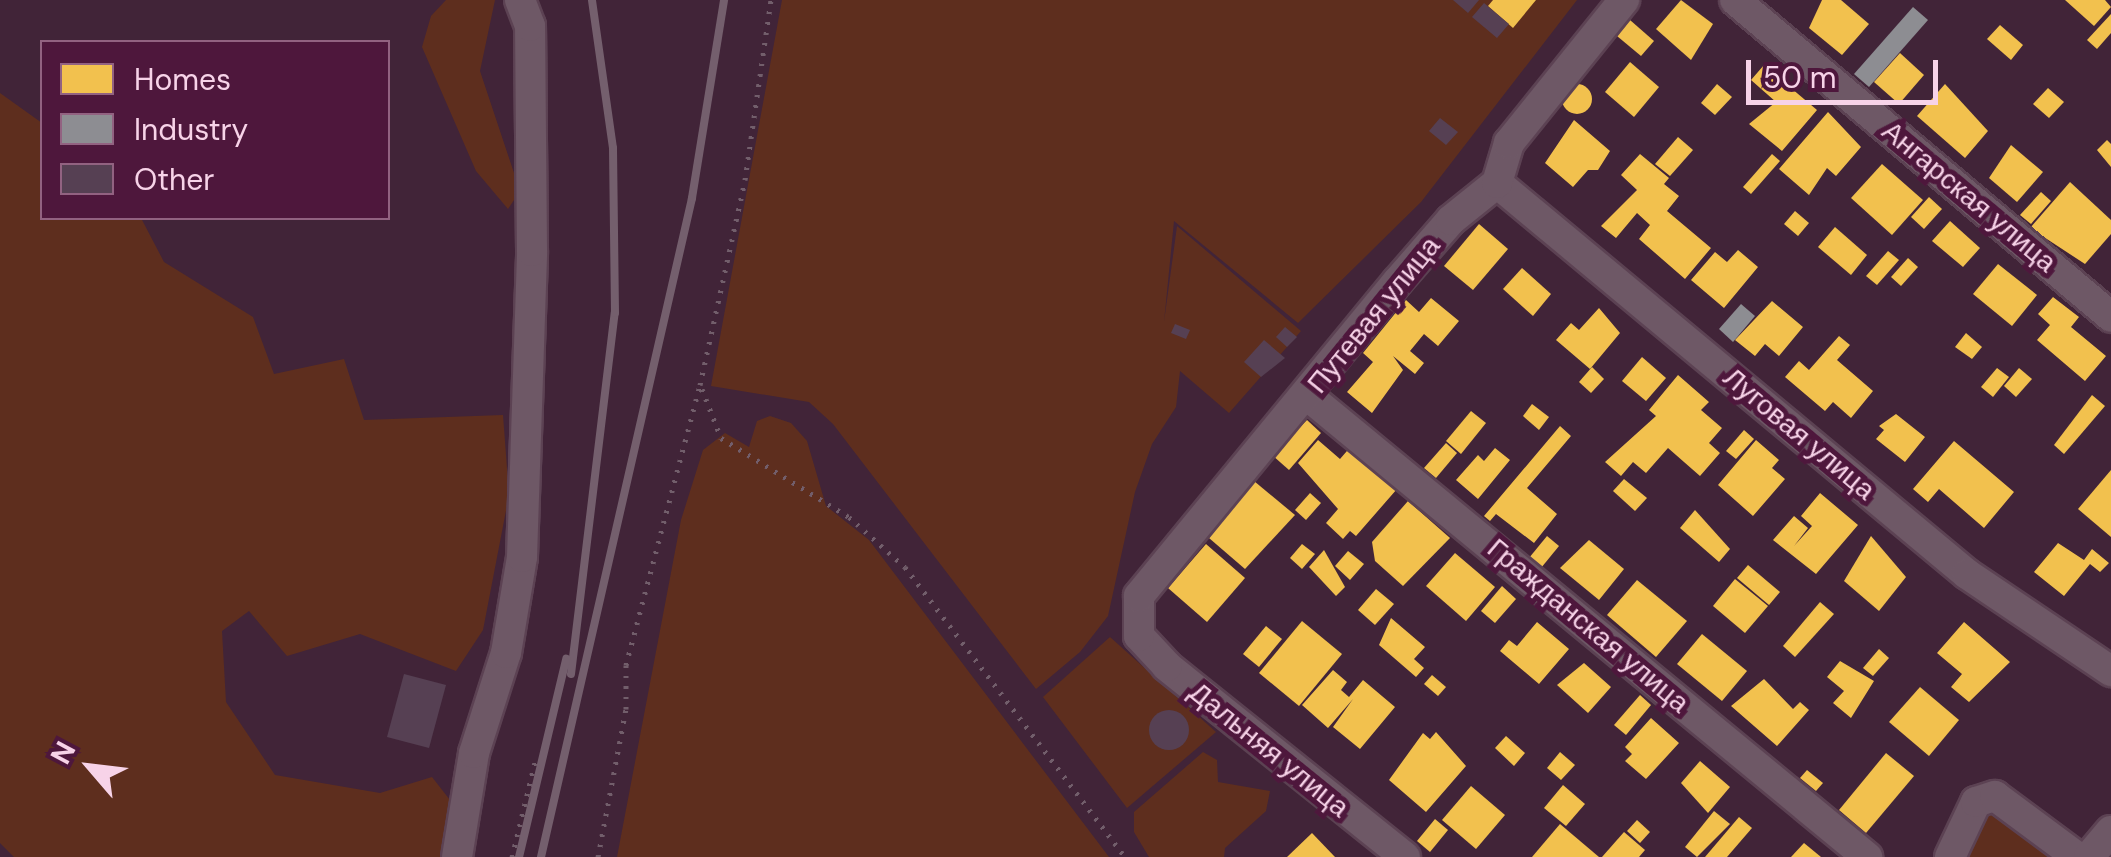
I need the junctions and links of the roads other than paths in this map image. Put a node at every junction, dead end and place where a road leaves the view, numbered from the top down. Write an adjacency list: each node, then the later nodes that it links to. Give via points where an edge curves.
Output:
1 (520, 0): 10 (street, via 530,26 532,252 522,557 506,653 474,752)
2 (1624, 0): 4 (street, via 1509,143)
3 (1735, 0): 5 (street, Ангарская улица)
4 (1498, 184): 6 (street, Путевая улица, via 1451,220); 8 (street, Луговая улица, via 1967,574 2026,618)
5 (2111, 317)
6 (1308, 396): 7 (street, Путевая улица, via 1139,596); 12 (street, Гражданская улица)
7 (1139, 636): 11 (street, Дальняя улица, via 1205,699)
8 (2104, 658)
9 (2111, 831): 15 (street)
10 (458, 857)
11 (1405, 857)
12 (1867, 857)
13 (1950, 857): 14 (street, via 1966,793 1995,796)
14 (2076, 857)
15 (2089, 857)

